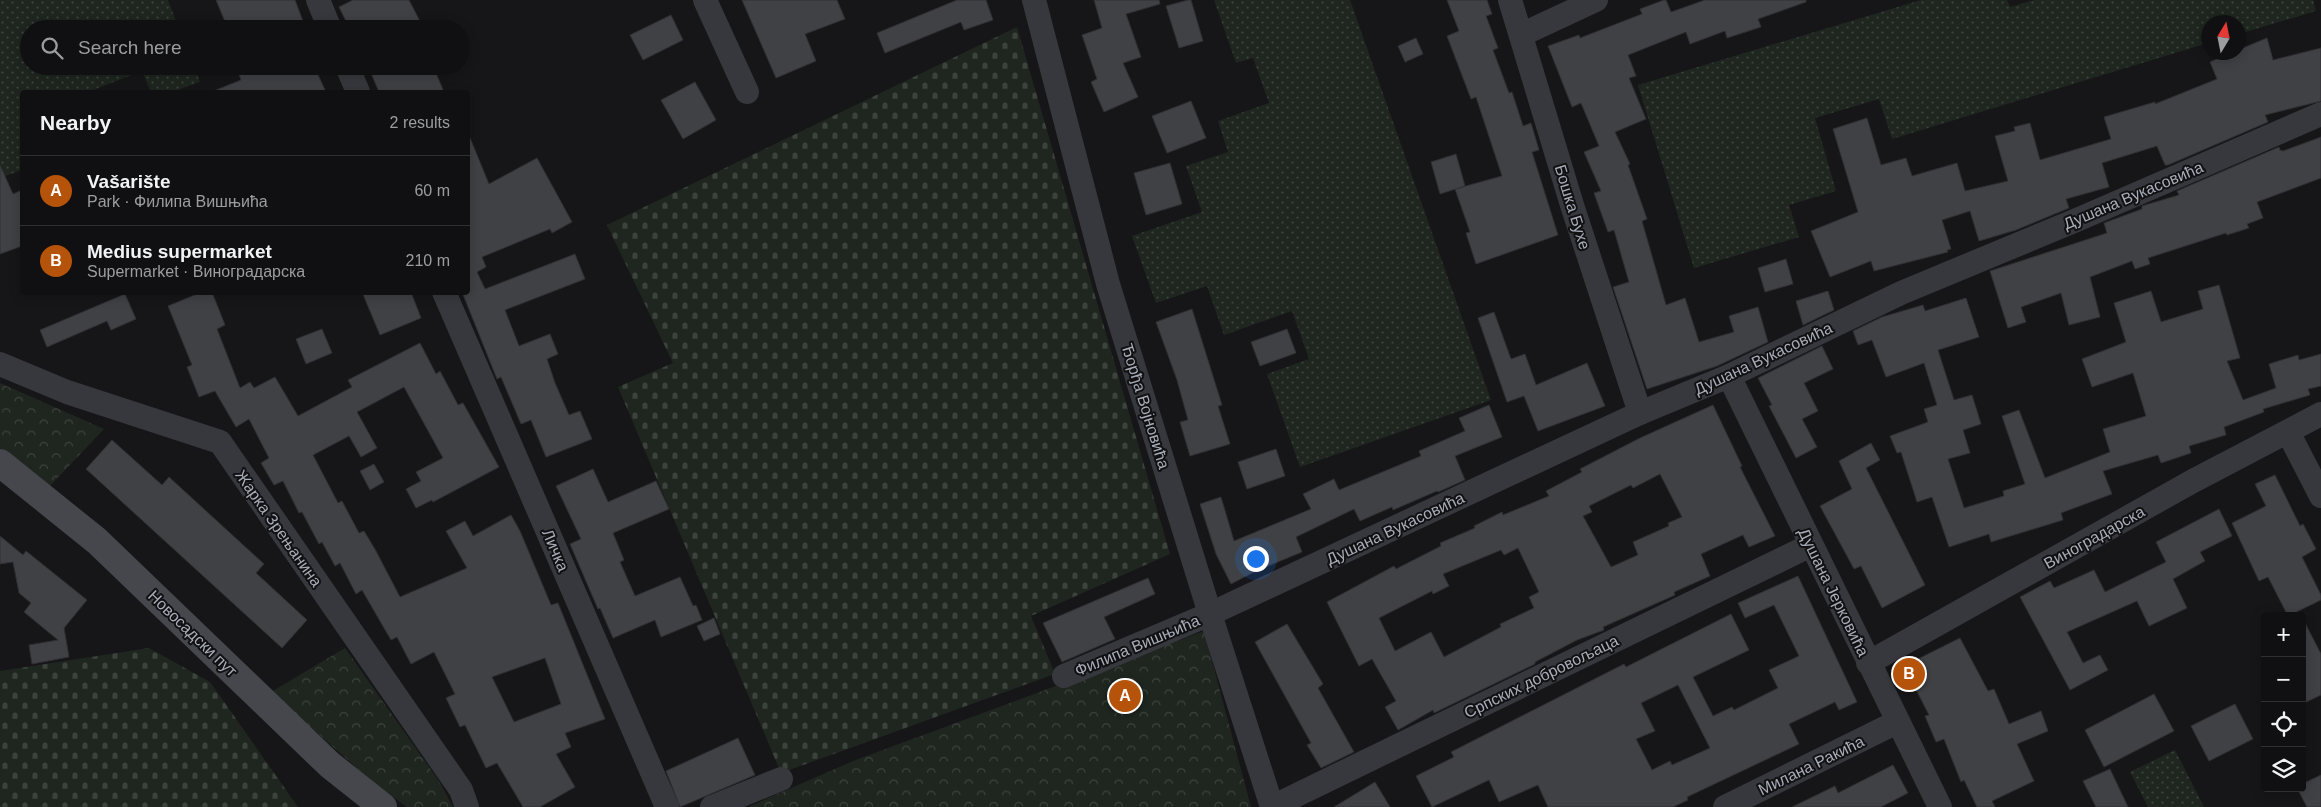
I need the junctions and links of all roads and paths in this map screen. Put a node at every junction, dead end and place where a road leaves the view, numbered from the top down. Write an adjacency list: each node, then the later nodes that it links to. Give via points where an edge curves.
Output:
1 (318, 0): 6 (street)
2 (705, 0): 10 (street)
3 (1034, 0): 21 (street, Ђорђа Војновића, via 1108,284)
4 (1510, 0): 7 (street, Бошка Бухе)
5 (1596, 0): 7 (street)
6 (326, 20)
7 (1521, 35): 15 (street, Бошка Бухе)
8 (350, 75): 9 (street)
9 (357, 90)
10 (747, 92)
11 (2321, 114): 14 (street, Душана Вукасовића, via 1900,293)
12 (445, 295): 28 (street, Личка)
13 (0, 364): 27 (street, Жарка Зрењанина, via 67,392 220,442 455,782)
14 (1728, 376): 15 (street, Душана Вукасовића); 20 (street, Душана Јерковића)
15 (1640, 413): 21 (street, Душана Вукасовића)
16 (2321, 414): 17 (street, Виноградарска)
17 (2288, 432): 19 (street); 22 (street, Виноградарска)
18 (0, 463): 26 (main road, Новосадски пут, via 97,541 330,764)
19 (2321, 496)
20 (1811, 545): 22 (street, Душана Јерковића); 30 (street, Српских добровољаца)
21 (1210, 614): 23 (street, Филипа Вишњића); 30 (street, Ђорђа Војновића)
22 (1868, 663): 24 (street, Душана Јерковића)
23 (1064, 676)
24 (1897, 722): 31 (street, Милана Ракића); 32 (street, Душана Јерковића)
25 (781, 779): 29 (street)
26 (384, 807)
27 (468, 807)
28 (667, 807)
29 (712, 807)
30 (1272, 807)
31 (1725, 807)
32 (1940, 807)

